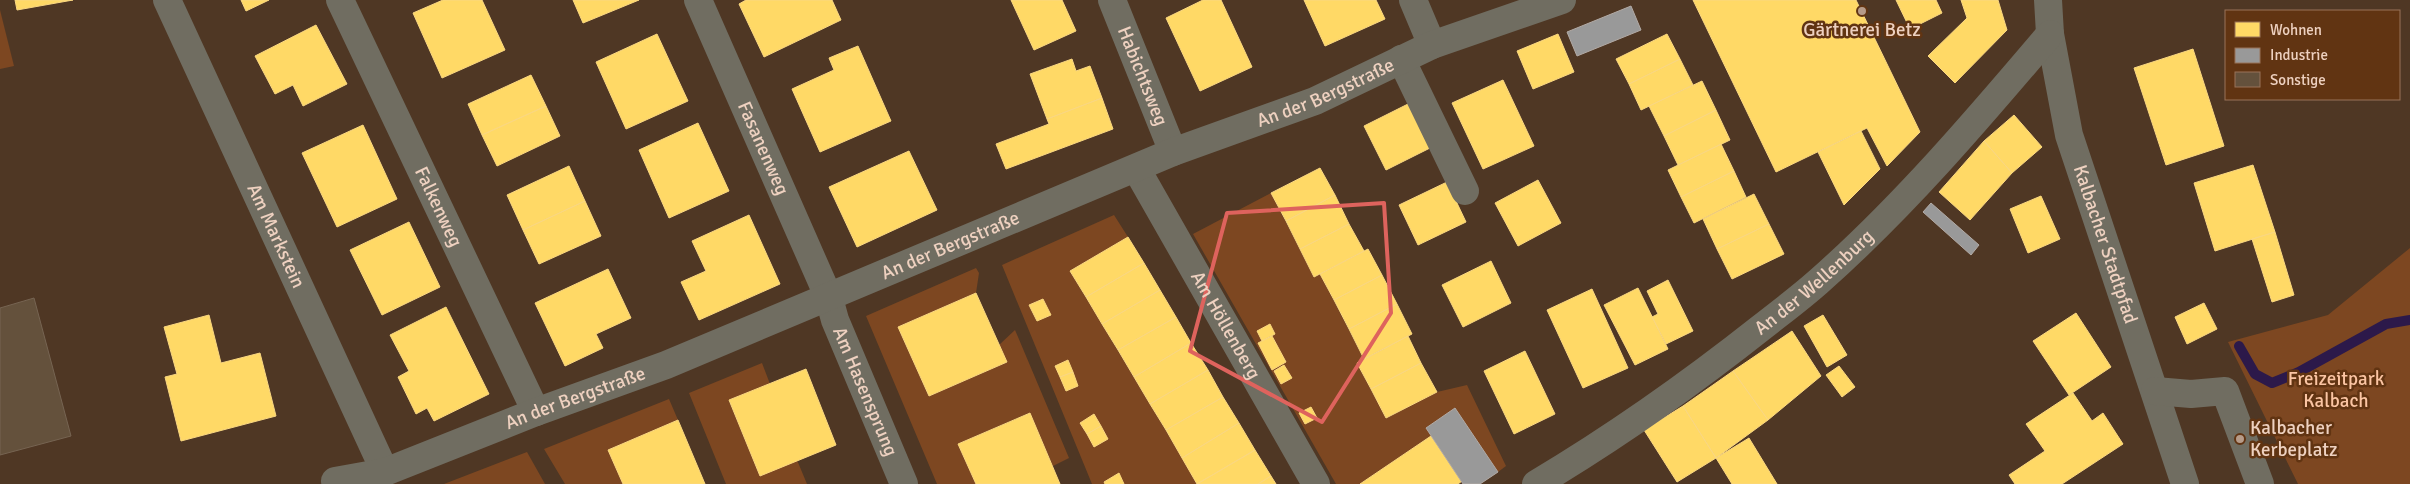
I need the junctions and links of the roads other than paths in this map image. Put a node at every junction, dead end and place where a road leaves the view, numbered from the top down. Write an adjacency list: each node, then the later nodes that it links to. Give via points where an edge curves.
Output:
1 (167, 0): 17 (street, Am Markstein)
2 (340, 0): 16 (street, Falkenweg)
3 (698, 0): 14 (street, Fasanenweg)
4 (1112, 0): 11 (street, Habichtsweg)
5 (1413, 0): 9 (street)
6 (1562, 0): 9 (street, An der Bergstraße)
7 (2048, 0): 8 (street, Kalbacher Stadtpfad)
8 (2050, 34): 15 (street, Kalbacher Stadtpfad, via 2069,135); 21 (street, An der Wellenburg, via 1888,214 1818,282 1701,374 1600,446)
9 (1432, 44): 10 (street, An der Bergstraße)
10 (1401, 59): 11 (street, An der Bergstraße, via 1315,101); 13 (street)
11 (1173, 152): 12 (street, An der Bergstraße)
12 (1136, 168): 14 (street, An der Bergstraße); 20 (street, Am Höllenberg)
13 (1465, 191)
14 (829, 298): 16 (street, An der Bergstraße, via 666,365); 19 (street, Am Hasensprung, via 835,320)
15 (2155, 391): 22 (street, Kalbacher Stadtpfad); 23 (street, via 2191,394 2225,391)
16 (536, 412): 17 (street, An der Bergstraße)
17 (385, 472): 18 (street, An der Bergstraße)
18 (335, 481)
19 (904, 484)
20 (1316, 484)
21 (1536, 484)
22 (2185, 484)
23 (2260, 484)

